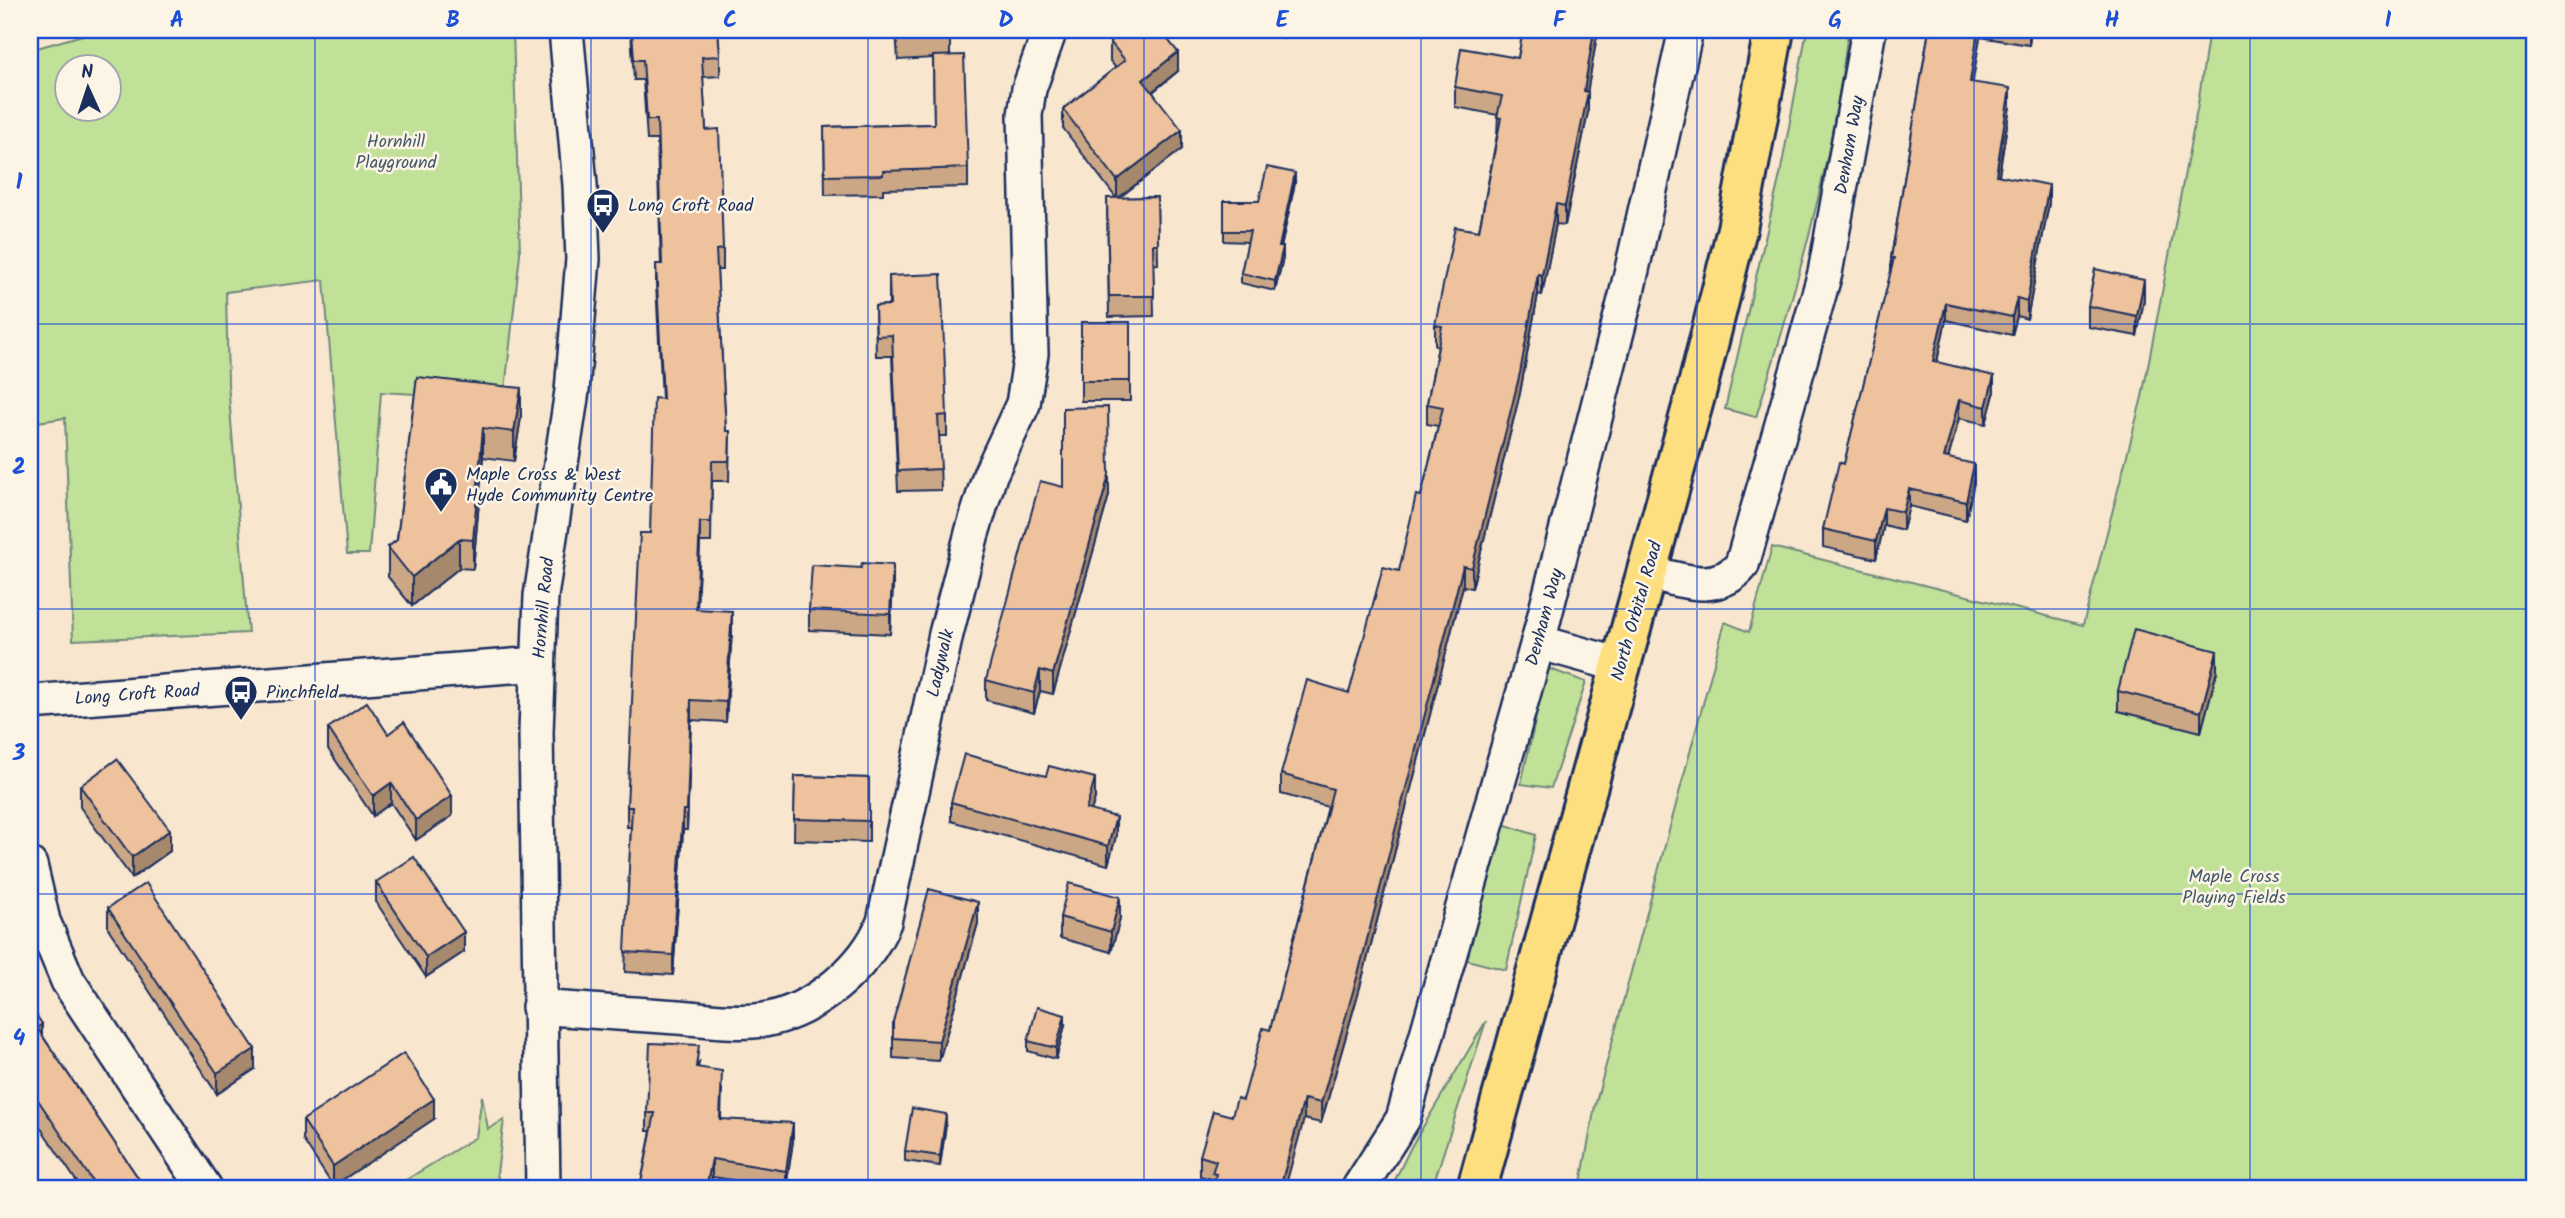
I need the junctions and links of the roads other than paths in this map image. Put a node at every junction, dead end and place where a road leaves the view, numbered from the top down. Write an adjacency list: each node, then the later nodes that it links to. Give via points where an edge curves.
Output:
1 (566, 30): 8 (street, Hornhill Road, via 580,185 581,313 541,596)
2 (1050, 30): 12 (street, Ladywalk, via 1029,89 1025,116 1028,381 1023,404 989,475 972,533 884,922 874,945 859,964 819,996 765,1020)
3 (1686, 30): 7 (street, Denham Way, via 1626,296)
4 (1774, 30): 6 (main road, North Orbital Road, via 1737,229)
5 (1869, 30): 6 (street, Denham Way, via 1825,273 1742,565 1734,575 1716,583)
6 (1648, 572): 9 (main road, North Orbital Road)
7 (1538, 642): 9 (street); 15 (street, Denham Way, via 1403,1119)
8 (538, 664): 10 (street, Long Croft Road); 12 (street, Hornhill Road)
9 (1620, 665): 16 (main road, North Orbital Road)
10 (30, 702)
11 (30, 864): 13 (street, via 43,920 68,981)
12 (539, 1007): 14 (street, Hornhill Road)
13 (205, 1188)
14 (543, 1188)
15 (1359, 1188)
16 (1477, 1188)

